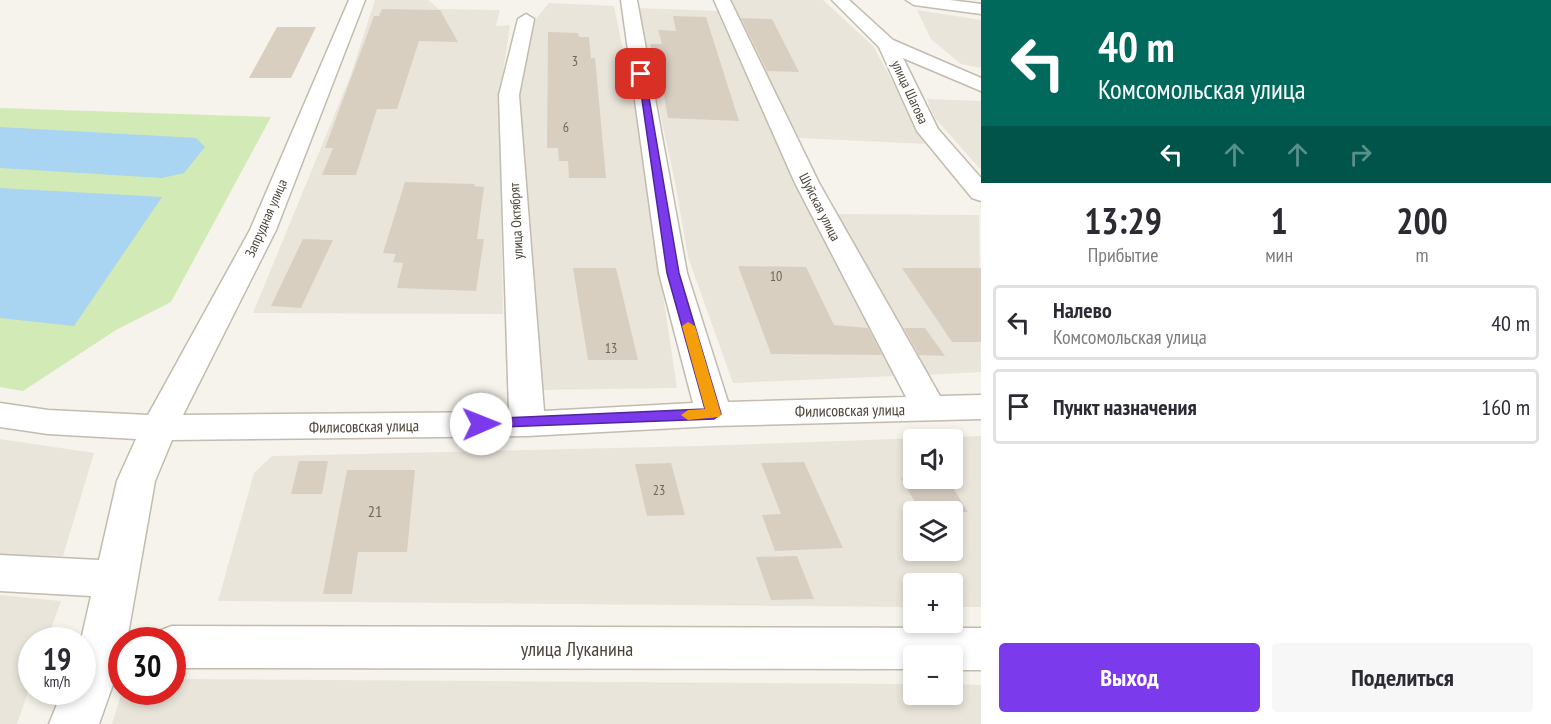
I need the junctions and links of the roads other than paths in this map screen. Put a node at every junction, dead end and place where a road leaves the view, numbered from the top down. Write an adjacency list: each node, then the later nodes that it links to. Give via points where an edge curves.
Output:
1 (357, 0): 16 (street, Запрудная улица, via 263,230)
2 (628, 0): 13 (street, via 673,273)
3 (722, 0): 12 (street, Шуйская улица, via 807,183)
4 (840, 0): 8 (street)
5 (914, 0): 6 (street)
6 (981, 9)
7 (526, 19): 15 (street, улица Октябрят, via 510,95)
8 (887, 44): 9 (street); 10 (street, улица Шагова, via 928,131)
9 (981, 85)
10 (981, 194)
11 (981, 407): 12 (street, Филисовская улица)
12 (930, 408): 13 (street, Филисовская улица)
13 (714, 414): 15 (street, Филисовская улица)
14 (0, 415): 16 (street, Филисовская улица, via 48,422)
15 (526, 424): 16 (street, Филисовская улица)
16 (159, 428): 18 (street, Запрудная улица, via 136,481)
17 (0, 573): 18 (street)
18 (114, 579): 19 (street, Запрудная улица)
19 (113, 627)
20 (186, 647): 21 (street, улица Луканина)
21 (981, 649)
22 (108, 654): 23 (street, Запрудная улица)
23 (74, 724)

